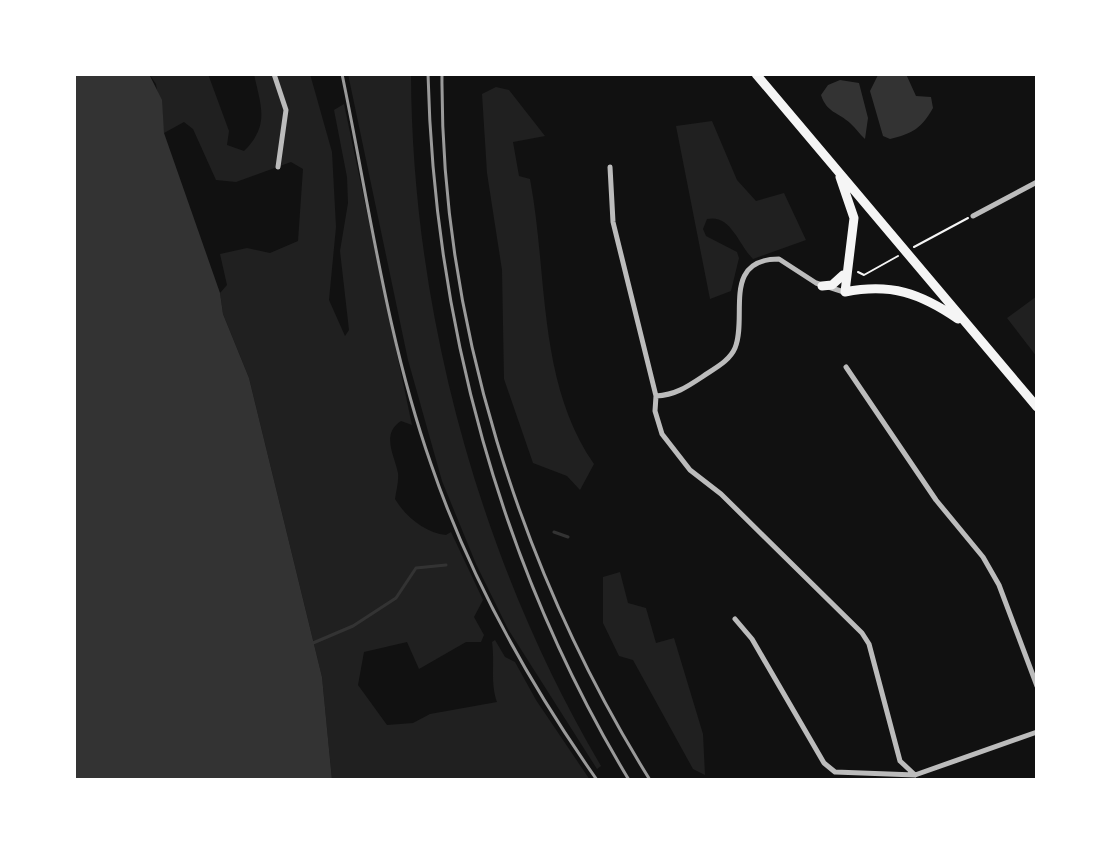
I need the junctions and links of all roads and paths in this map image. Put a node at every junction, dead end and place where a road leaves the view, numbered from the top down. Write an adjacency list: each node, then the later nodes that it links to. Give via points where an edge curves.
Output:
1 (274, 74): 3 (street, via 286,110)
2 (756, 74): 5 (highway)
3 (278, 167)
4 (610, 167): 13 (street, via 613,222)
5 (838, 170): 8 (highway, via 854,218); 11 (highway)
6 (1037, 182): 7 (street)
7 (973, 216)
8 (845, 272): 9 (highway, via 832,285); 10 (highway)
9 (822, 286): 10 (street); 13 (street, via 779,259 758,264 741,282 737,341 729,358 683,390)
10 (845, 292): 11 (highway, via 901,289)
11 (970, 327): 14 (highway)
12 (846, 367): 16 (street, via 936,500 983,557)
13 (656, 396): 18 (street, via 662,434 690,470 862,633 900,761)
14 (1037, 407)
15 (735, 619): 18 (street, via 829,769)
16 (1037, 686)
17 (1037, 732): 18 (street)
18 (915, 775)

